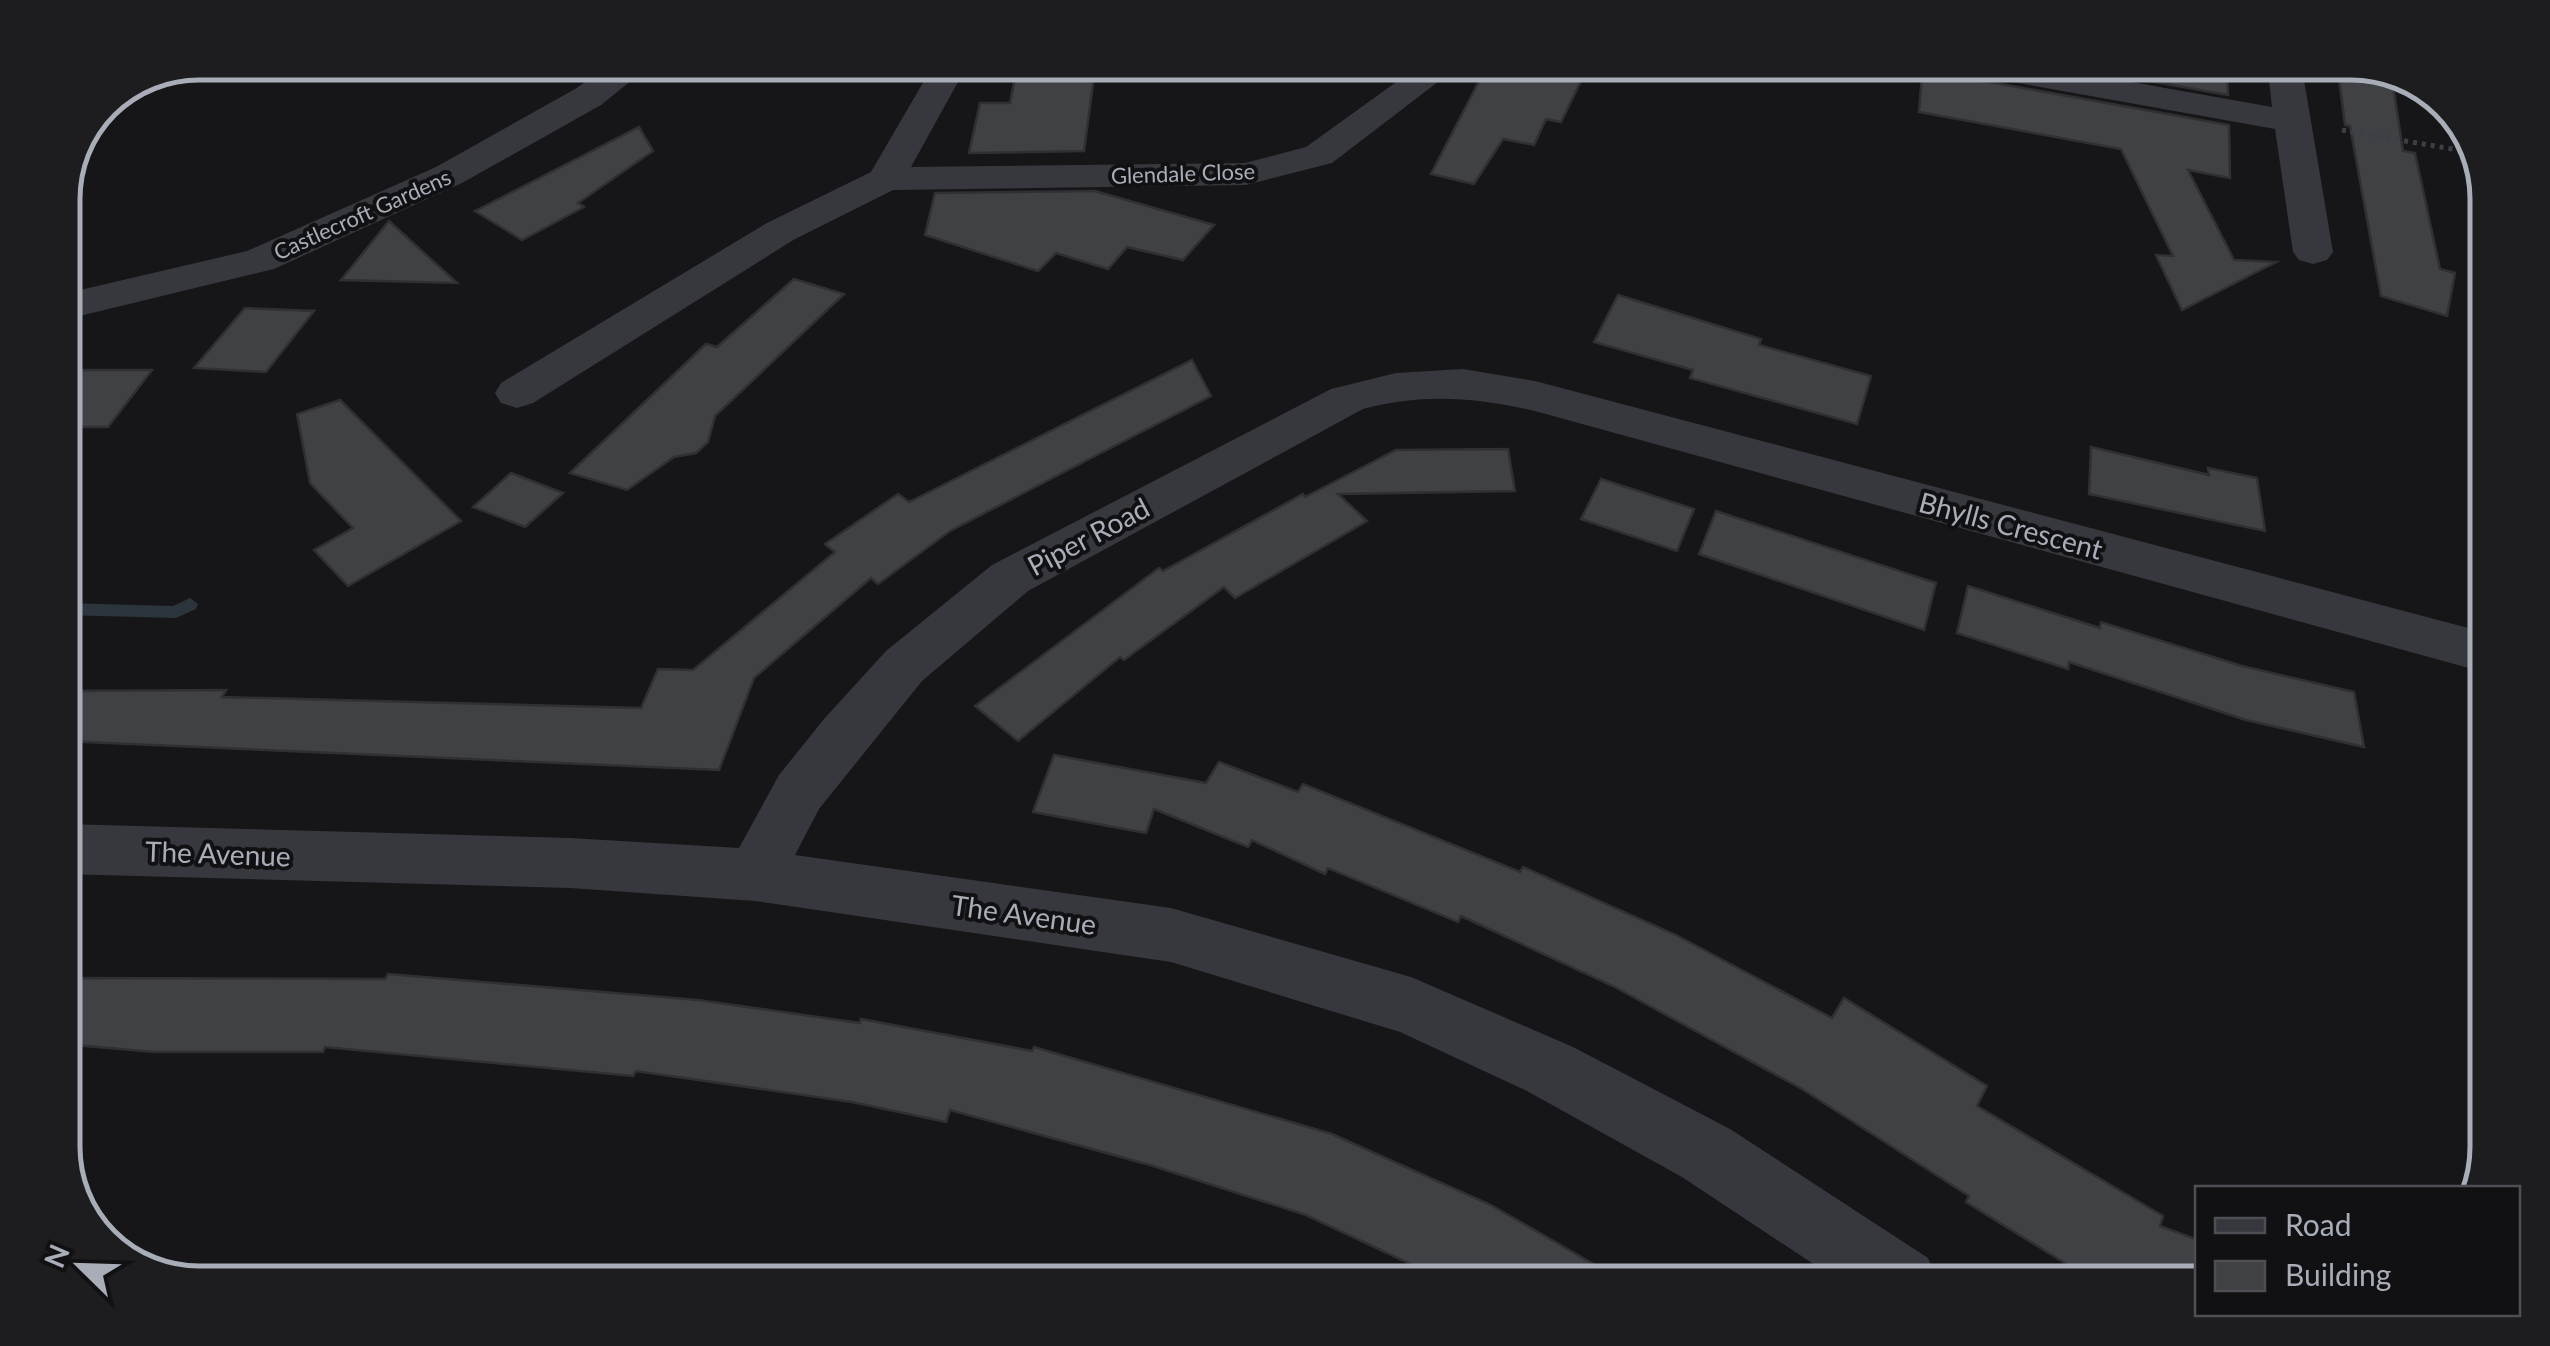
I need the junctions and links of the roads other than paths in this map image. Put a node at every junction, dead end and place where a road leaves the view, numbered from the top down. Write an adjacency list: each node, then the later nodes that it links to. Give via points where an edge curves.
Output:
1 (612, 80): 9 (street, Castlecroft Gardens, via 448,175 260,260)
2 (942, 80): 7 (street)
3 (1422, 80): 7 (street, Glendale Close, via 1318,156 1246,174)
4 (2059, 80): 6 (street)
5 (2286, 80): 6 (street)
6 (2292, 121): 8 (street)
7 (886, 178): 10 (street, Glendale Close, via 782,231)
8 (2313, 252)
9 (80, 303)
10 (518, 393)
11 (1534, 396): 12 (street, Bhylls Crescent); 14 (street, Piper Road, via 1476,382 1432,382 1347,399 1010,578 904,666 843,735 799,792)
12 (2470, 648)
13 (80, 849): 14 (street, The Avenue, via 570,863)
14 (754, 875): 15 (street, The Avenue, via 1170,936 1411,1006 1550,1069 1706,1153)
15 (1876, 1266)

